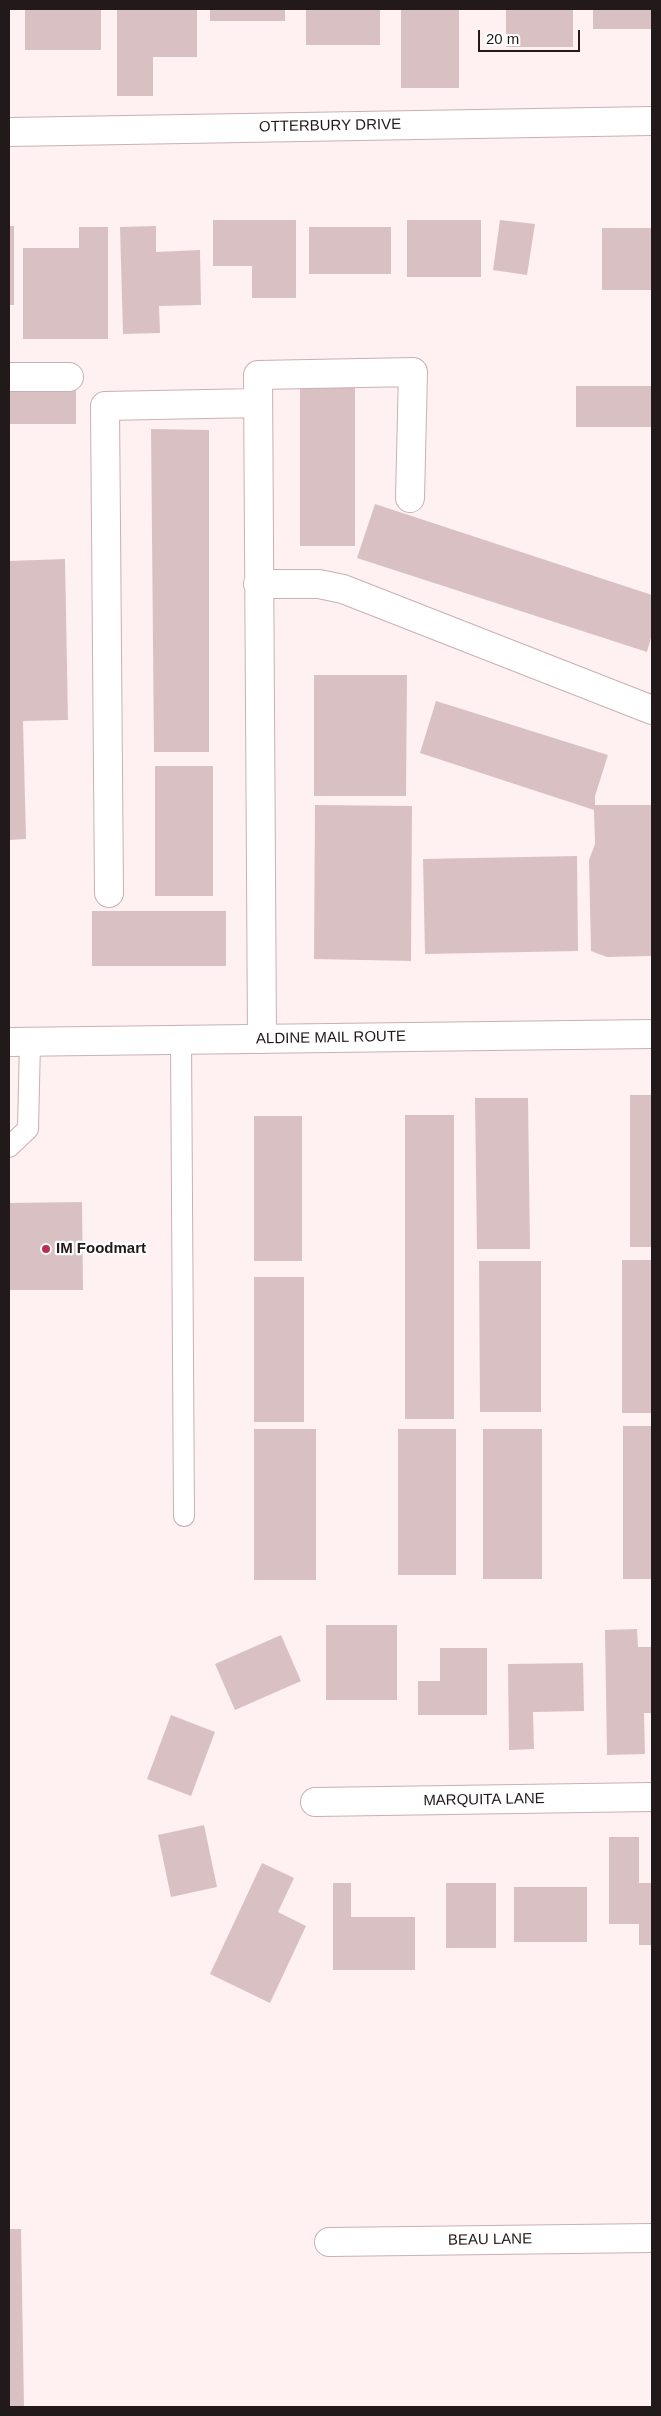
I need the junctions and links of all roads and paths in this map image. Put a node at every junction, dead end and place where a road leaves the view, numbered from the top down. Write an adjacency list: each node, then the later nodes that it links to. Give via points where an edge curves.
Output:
1 (652, 121): 2 (street, OTTERBURY DRIVE)
2 (9, 132)
3 (9, 377): 4 (street)
4 (70, 377)
5 (257, 403): 6 (street, via 258,375 413,372); 7 (street); 9 (street, via 105,406)
6 (410, 498)
7 (258, 584): 8 (street, via 319,584 344,589); 11 (street)
8 (652, 710)
9 (110, 892)
10 (652, 1034): 11 (street, ALDINE MAIL ROUTE)
11 (262, 1039): 12 (street, ALDINE MAIL ROUTE)
12 (181, 1040): 13 (street, ALDINE MAIL ROUTE); 15 (lane)
13 (19, 1042): 14 (lane, via 28,1129)
14 (9, 1147)
15 (184, 1516)
16 (652, 1798): 17 (street, MARQUITA LANE)
17 (315, 1802)
18 (652, 2238): 19 (street, BEAU LANE)
19 (329, 2242)

